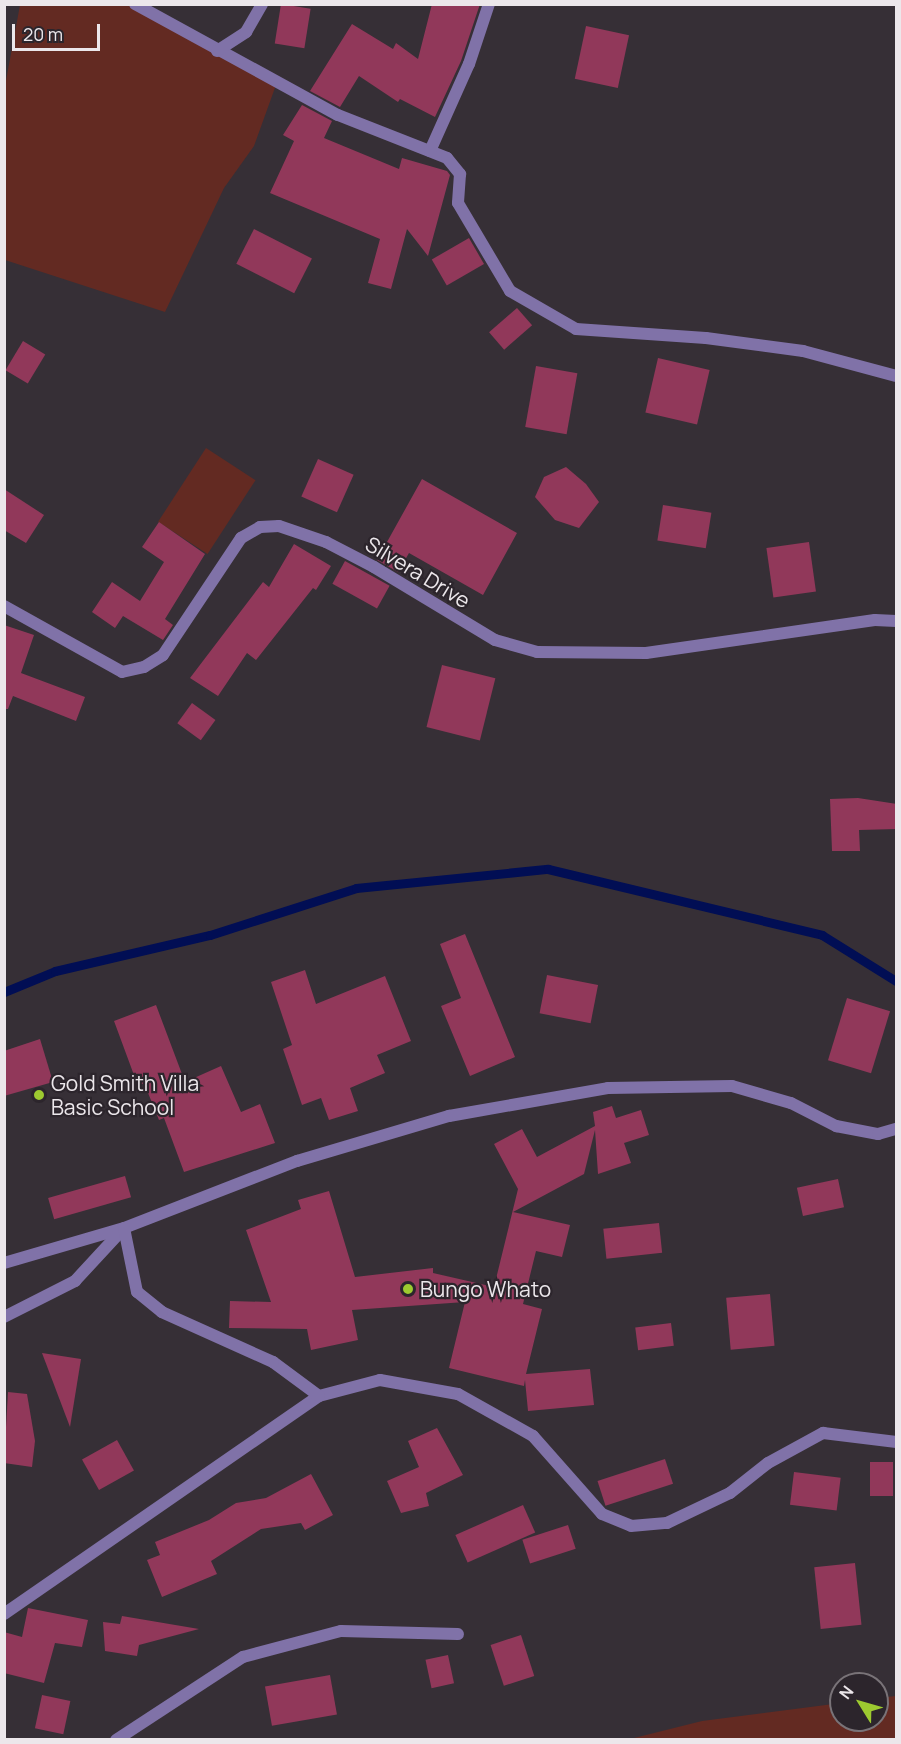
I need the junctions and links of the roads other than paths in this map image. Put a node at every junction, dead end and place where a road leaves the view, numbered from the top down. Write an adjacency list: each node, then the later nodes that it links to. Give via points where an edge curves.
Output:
1 (135, 4): 4 (street)
2 (262, 4): 4 (street, via 246,32)
3 (489, 4): 5 (street, via 469,64)
4 (218, 51): 5 (street, via 338,115)
5 (430, 151): 6 (street, via 455,166 460,174 458,203 510,291 576,329 706,338 803,351)
6 (897, 376)
7 (4, 606): 8 (street, Silvera Drive, via 122,672 144,667 164,655 241,538 260,527 279,526 326,542 374,567 495,640 537,652 646,653 875,620)
8 (897, 621)
9 (897, 1129): 10 (street, via 878,1134 836,1126 791,1103 732,1086 608,1088 438,1119 297,1161)
10 (124, 1228): 11 (street); 12 (street, via 75,1281); 13 (street, via 137,1292 162,1312 273,1362)
11 (4, 1263)
12 (4, 1317)
13 (319, 1396): 14 (street, via 380,1380 458,1394 532,1436 602,1514 632,1526 667,1523 719,1498 768,1463 823,1433); 15 (street)
14 (897, 1442)
15 (4, 1614)
16 (458, 1634): 17 (street, via 341,1631 243,1657)
17 (116, 1740)

